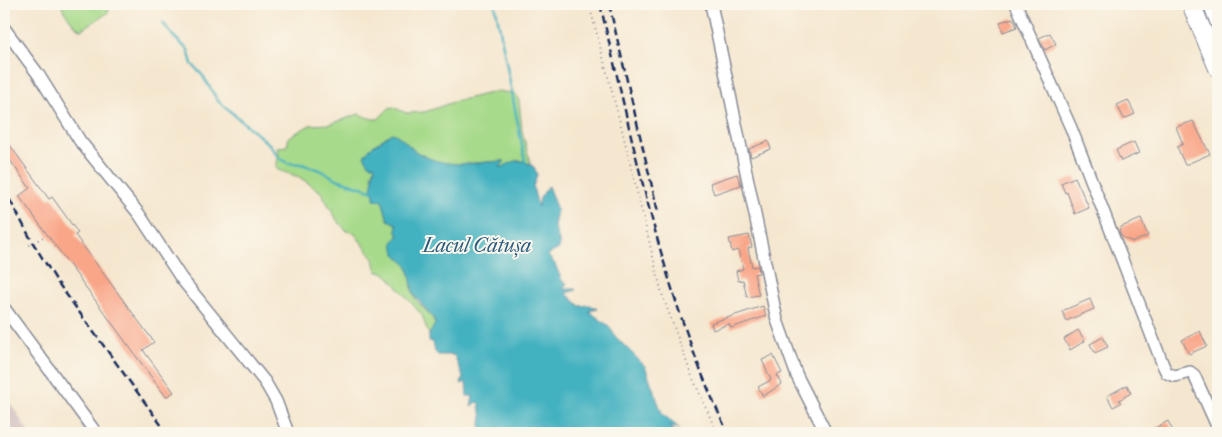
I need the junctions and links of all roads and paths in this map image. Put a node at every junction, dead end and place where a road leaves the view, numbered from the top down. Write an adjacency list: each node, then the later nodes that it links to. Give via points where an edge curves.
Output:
1 (589, 4): 15 (path, via 662,294)
2 (711, 4): 16 (street, via 777,320 797,376)
3 (1016, 4): 12 (street, via 1071,128 1163,365 1167,373 1174,376 1190,372 1194,375)
4 (1191, 4): 8 (highway)
5 (1209, 4): 7 (street)
6 (4, 28): 14 (street, via 80,141 139,214 181,278 265,382)
7 (1218, 28)
8 (1218, 68)
9 (43, 237): 10 (path)
10 (29, 245)
11 (4, 308): 13 (street)
12 (1218, 428)
13 (96, 433)
14 (288, 433)
15 (717, 433)
16 (826, 433)

